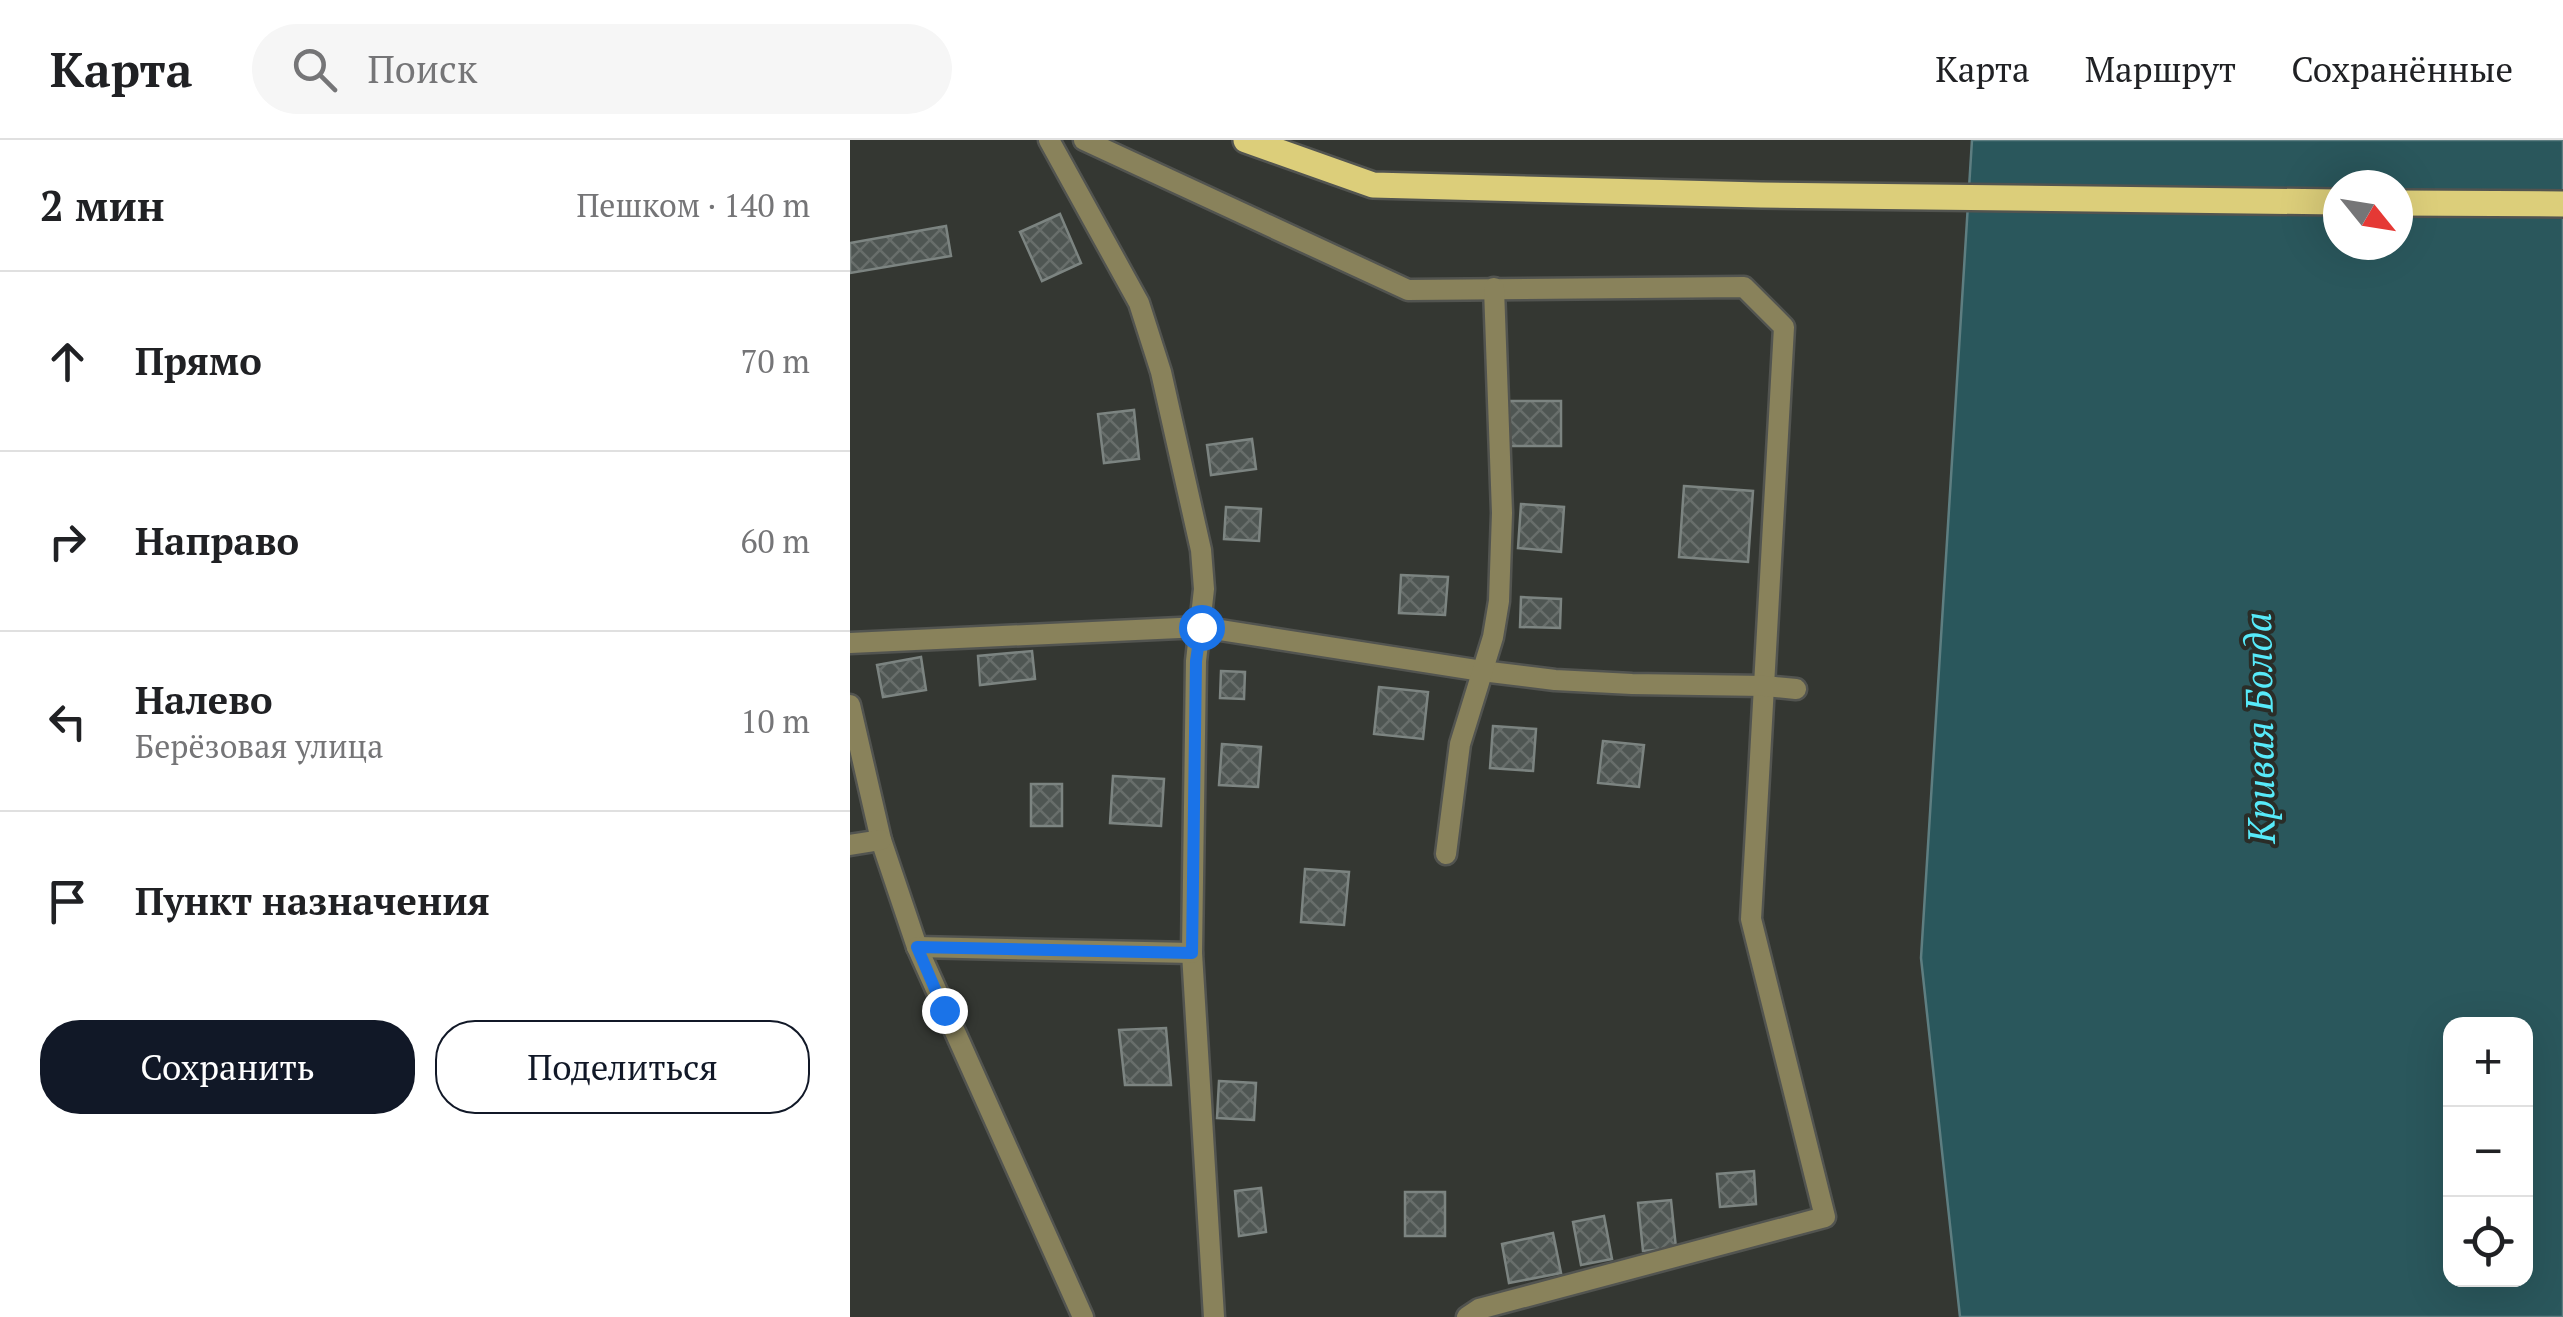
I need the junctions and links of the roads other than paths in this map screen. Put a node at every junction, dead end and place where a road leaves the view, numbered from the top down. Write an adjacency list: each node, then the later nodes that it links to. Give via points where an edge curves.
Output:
1 (1049, 140): 8 (street, via 1139,303 1155,354 1201,550)
2 (1084, 140): 7 (street, via 1408,290)
3 (1246, 140): 4 (main road, via 1373,185)
4 (2323, 202)
5 (2413, 202): 6 (main road)
6 (2563, 204)
7 (1494, 288): 10 (street, via 1502,530 1499,600); 11 (street, via 1744,286 1784,327)
8 (1201, 627): 9 (street); 10 (street); 18 (street)
9 (850, 643)
10 (1482, 671): 11 (street, via 1555,680); 16 (street, via 1460,744)
11 (1764, 686): 12 (street); 21 (street, via 1751,920 1826,1217)
12 (1796, 689)
13 (850, 704): 14 (street)
14 (881, 840): 15 (street); 17 (street)
15 (850, 845)
16 (1446, 854)
17 (917, 947): 18 (street); 19 (street)
18 (1192, 953): 20 (street)
19 (1082, 1317)
20 (1214, 1317)
21 (1468, 1317)

